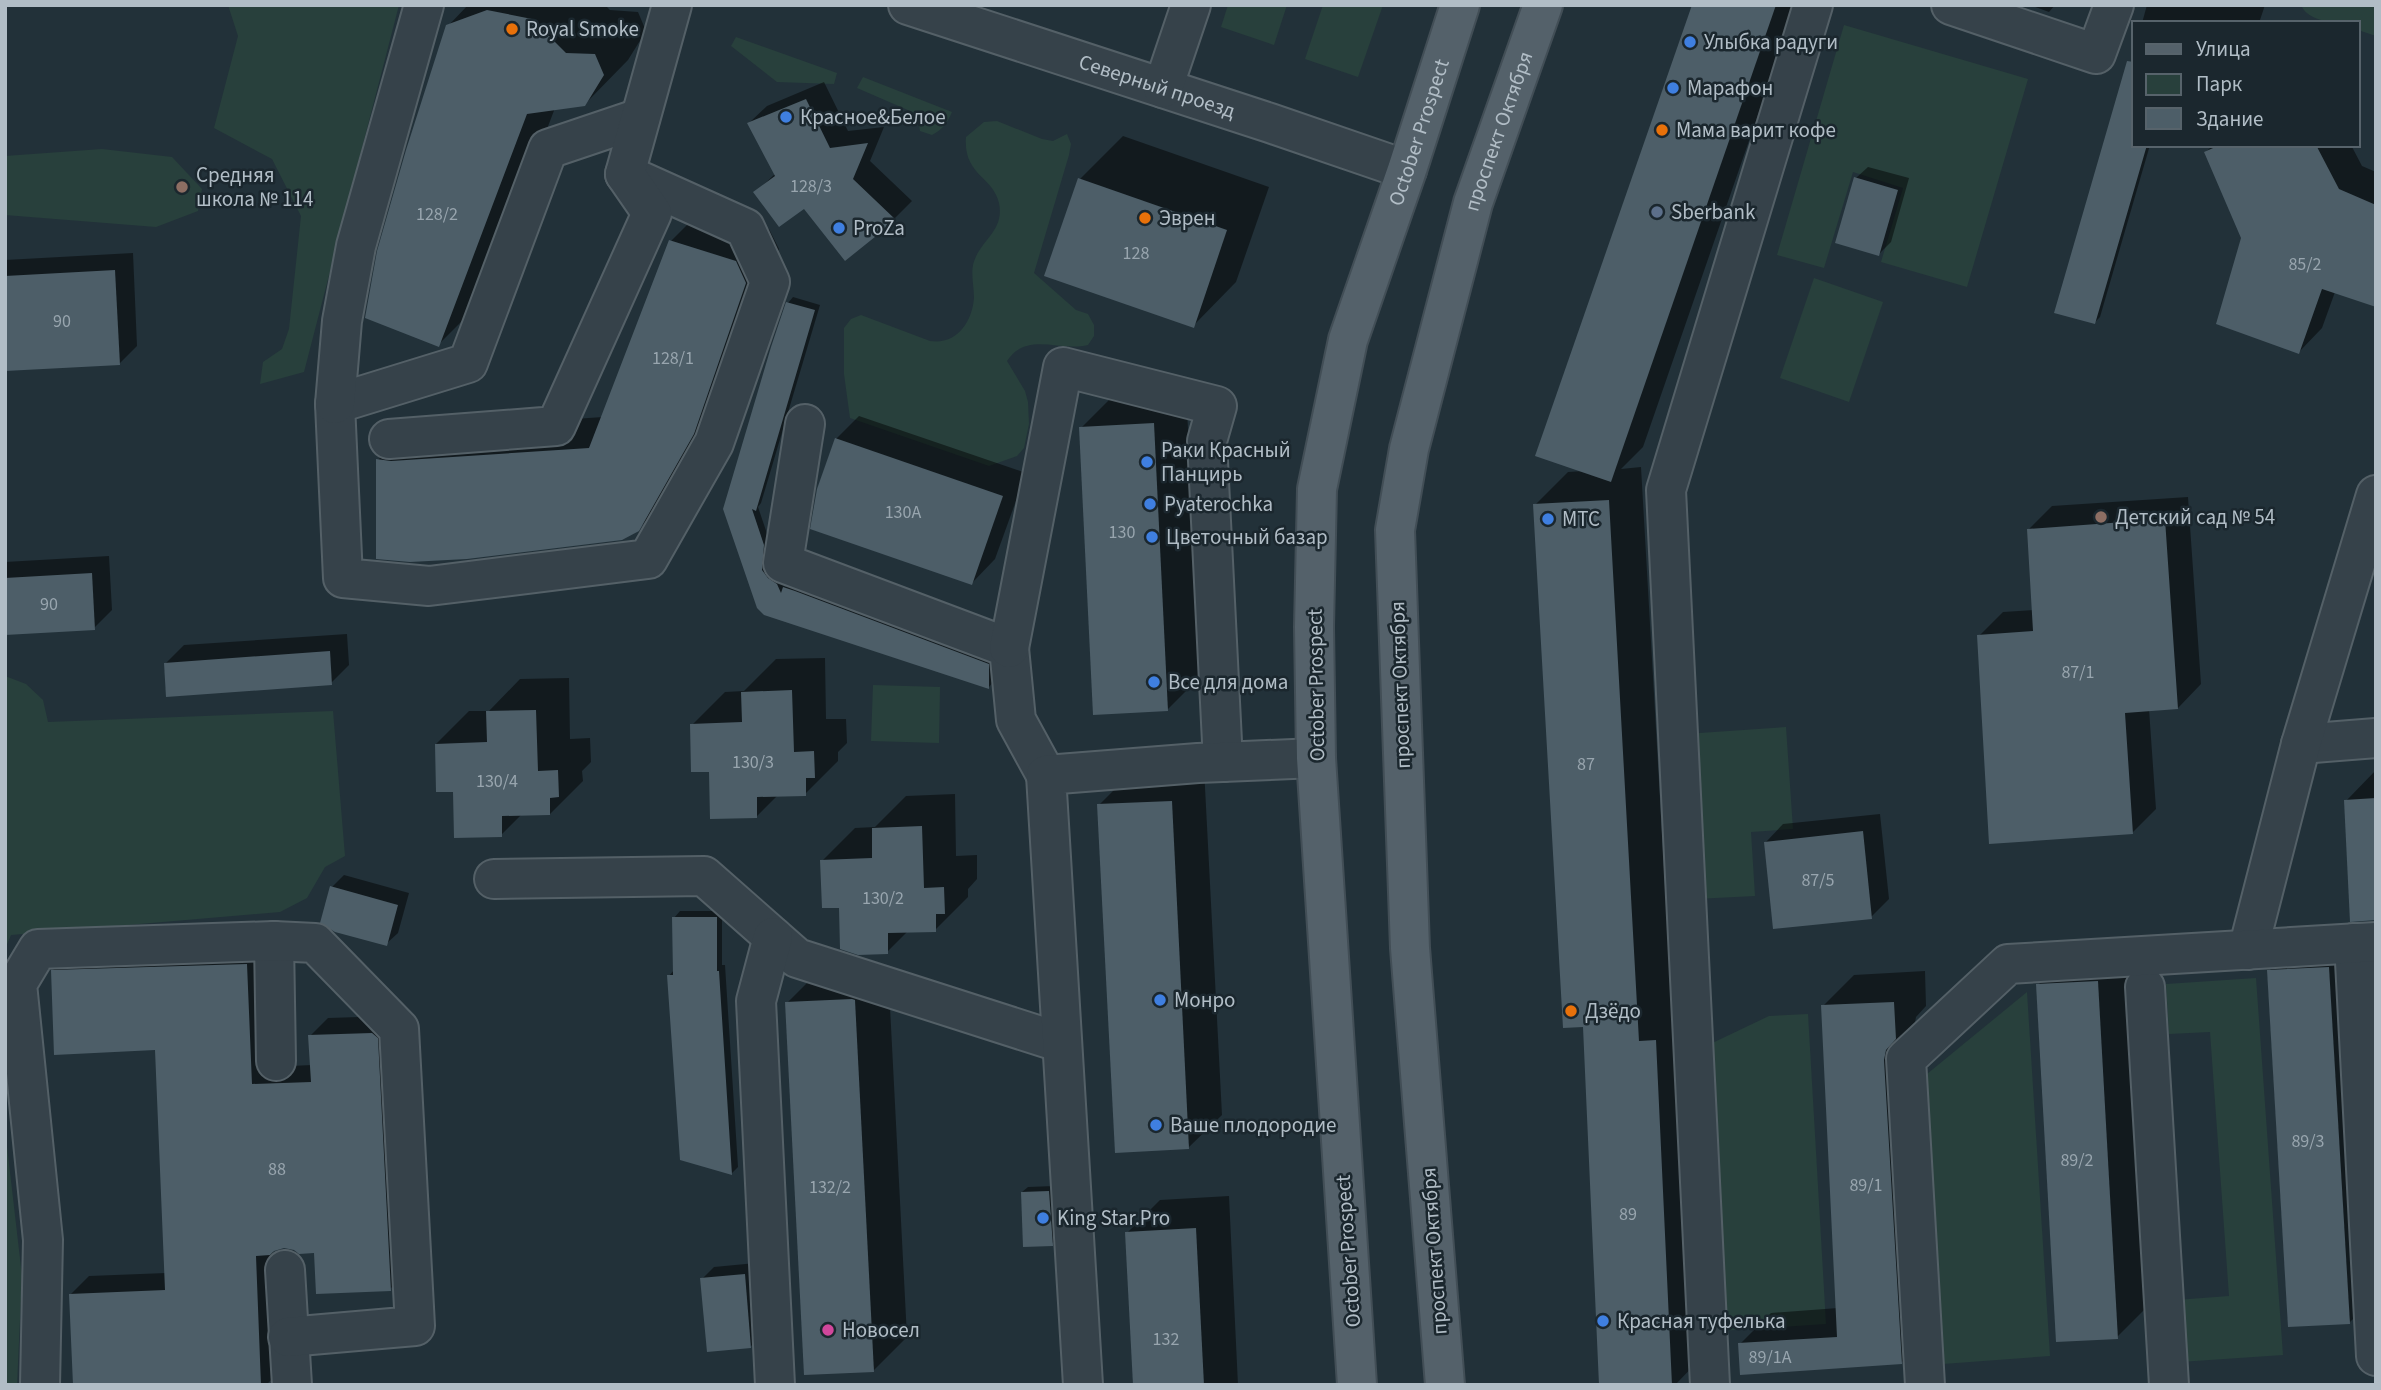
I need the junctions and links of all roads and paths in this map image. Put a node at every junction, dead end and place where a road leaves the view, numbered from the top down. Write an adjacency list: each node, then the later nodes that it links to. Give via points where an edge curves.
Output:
1 (424, 5): 15 (street, via 356,246 342,321)
2 (671, 5): 12 (street)
3 (908, 5): 10 (street, Северный проезд)
4 (1191, 5): 11 (street)
5 (1460, 5): 13 (main road, October Prospect)
6 (1543, 5): 41 (main road, проспект Октября, via 1473,203 1409,449 1395,530 1410,948)
7 (1813, 5): 42 (street, via 1666,490)
8 (1951, 5): 9 (street, via 2096,54)
9 (2114, 5)
10 (1006, 20): 11 (street, Северный проезд)
11 (1163, 88): 13 (street, Северный проезд)
12 (640, 118): 14 (street); 15 (street, via 548,149 468,363)
13 (1407, 170): 22 (main road, October Prospect, via 1348,340 1317,489)
14 (625, 174): 15 (street, via 746,228 770,282 714,443 648,559 429,586 343,578); 17 (street, via 652,213 556,426)
15 (335, 404)
16 (805, 424): 19 (street, via 783,563)
17 (388, 439)
18 (2376, 495): 21 (street)
19 (1009, 648): 23 (street, via 1063,367 1217,406 1207,441); 24 (street, via 1016,720)
20 (2376, 738): 21 (street)
21 (2301, 744): 29 (street)
22 (1317, 758): 23 (street); 40 (main road, October Prospect)
23 (1223, 762): 24 (street)
24 (1046, 775): 31 (street)
25 (494, 879): 26 (street, via 704,876)
26 (773, 937): 31 (street, via 797,958); 38 (street, via 756,1001)
27 (274, 941): 32 (street); 34 (street, via 315,943 399,1029 415,1326); 36 (street, via 38,949 17,984 44,1240)
28 (2365, 943): 29 (street); 35 (street)
29 (2248, 950): 43 (street, via 2008,964 1906,1059)
30 (2145, 987): 44 (street)
31 (1062, 1043): 39 (street)
32 (276, 1061)
33 (285, 1270): 34 (street)
34 (288, 1337): 37 (street)
35 (2376, 1356)
36 (40, 1385)
37 (292, 1385)
38 (775, 1385)
39 (1083, 1385)
40 (1357, 1385)
41 (1444, 1385)
42 (1710, 1385)
43 (1925, 1385)
44 (2169, 1385)

